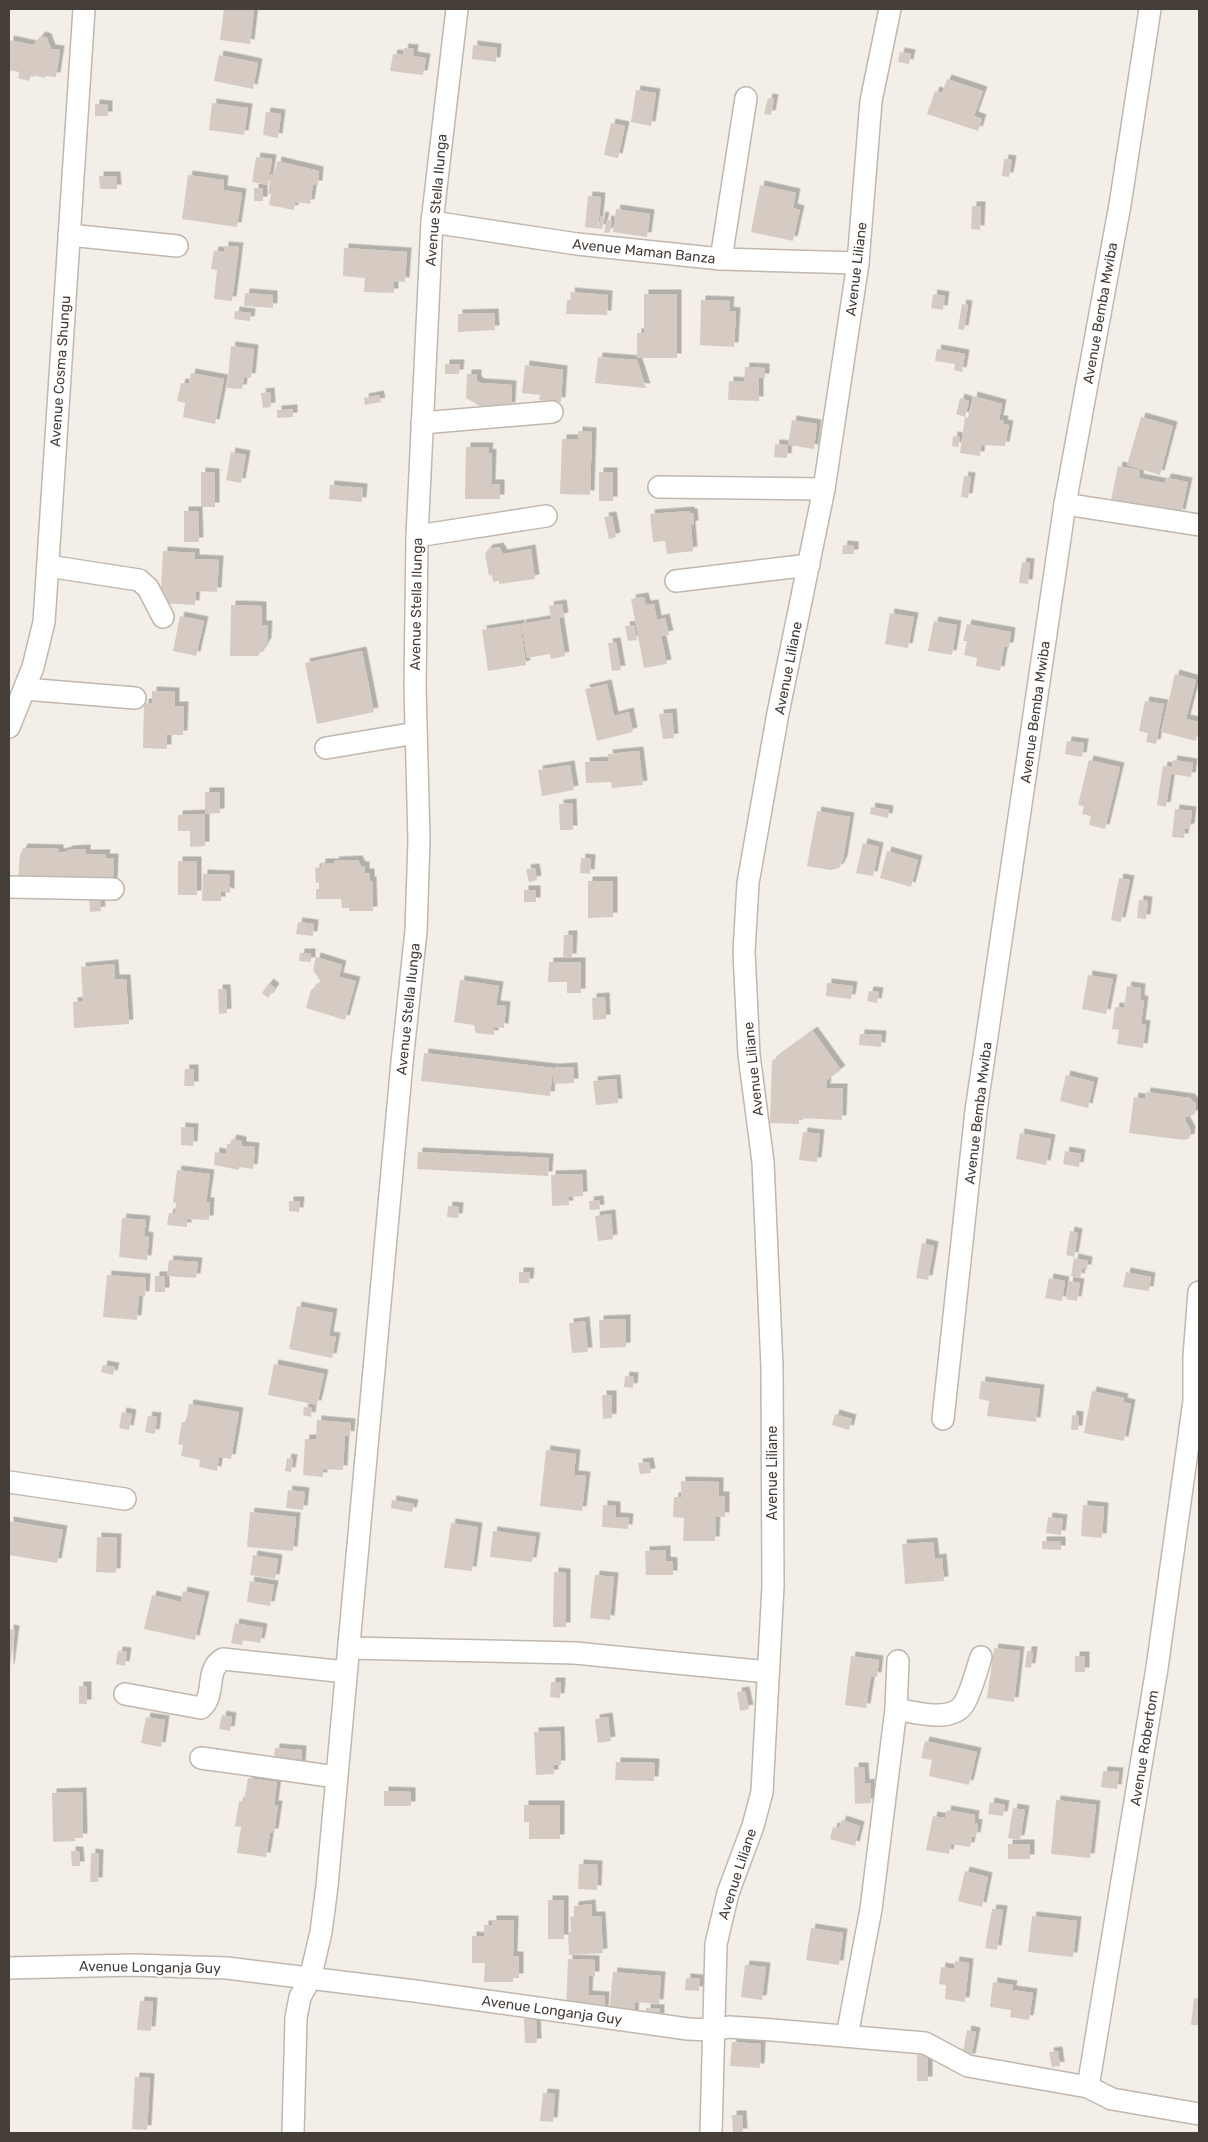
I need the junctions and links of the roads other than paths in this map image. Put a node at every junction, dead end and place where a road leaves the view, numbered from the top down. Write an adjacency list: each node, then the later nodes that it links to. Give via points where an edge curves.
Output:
1 (84, 9): 7 (street, Avenue Cosma Shungu)
2 (457, 9): 6 (street, Avenue Stella Ilunga)
3 (890, 9): 10 (street, Avenue Liliane, via 871,101)
4 (1150, 9): 15 (street, Avenue Bemba Mwiba, via 1120,205)
5 (746, 98): 9 (street)
6 (432, 222): 9 (street, Avenue Maman Banza, via 577,244); 12 (street, Avenue Stella Ilunga)
7 (69, 235): 8 (street); 20 (street, Avenue Cosma Shungu)
8 (177, 246)
9 (721, 259): 10 (street, Avenue Maman Banza)
10 (858, 263): 14 (street, Avenue Liliane)
11 (552, 412): 12 (street)
12 (422, 423): 18 (street, Avenue Stella Ilunga)
13 (659, 487): 14 (street)
14 (824, 489): 19 (street, Avenue Liliane)
15 (1065, 504): 17 (street); 31 (street, Avenue Bemba Mwiba, via 976,1111)
16 (546, 516): 18 (street)
17 (1199, 525)
18 (417, 536): 26 (street, Avenue Stella Ilunga)
19 (809, 565): 21 (street); 38 (street, Avenue Liliane, via 778,713 748,883 744,952 749,1055 763,1162 772,1367 773,1586)
20 (48, 566): 22 (street, via 139,580 148,588); 23 (street, Avenue Cosma Shungu, via 43,629)
21 (676, 581)
22 (163, 617)
23 (19, 692): 24 (street); 25 (street, Avenue Cosma Shungu)
24 (135, 698)
25 (9, 727)
26 (416, 733): 27 (street); 34 (street, Avenue Stella Ilunga, via 419,840 416,931)
27 (326, 748)
28 (9, 887): 29 (street)
29 (113, 889)
30 (1199, 1292): 47 (street, Avenue Robertom, via 1194,1401 1157,1668)
31 (943, 1419)
32 (9, 1482): 33 (street)
33 (125, 1500)
34 (349, 1648): 37 (street, Avenue Stella Ilunga); 38 (street, via 576,1653)
35 (981, 1657): 40 (street, via 964,1704 957,1712 943,1715)
36 (898, 1660): 40 (street)
37 (346, 1672): 39 (street, via 222,1658 212,1669 208,1699 201,1708); 42 (street, Avenue Stella Ilunga)
38 (768, 1672): 45 (street, Avenue Liliane, via 762,1792 728,1893 716,1944)
39 (126, 1694)
40 (896, 1709): 46 (street, via 871,1909)
41 (201, 1758): 42 (street)
42 (336, 1777): 44 (street, Avenue Stella Ilunga, via 322,1932)
43 (9, 1968): 44 (street, Avenue Longanja Guy, via 133,1965 227,1968)
44 (310, 1979): 45 (street, Avenue Longanja Guy); 49 (street, Avenue Stella Ilunga, via 300,1998 296,2018)
45 (713, 2030): 46 (street, Avenue Longanja Guy, via 729,2027); 50 (street, Avenue Liliane)
46 (848, 2036): 47 (street, Avenue Longanja Guy, via 925,2043 968,2066)
47 (1088, 2087): 48 (street, via 1112,2100)
48 (1199, 2114)
49 (293, 2133)
50 (710, 2133)

